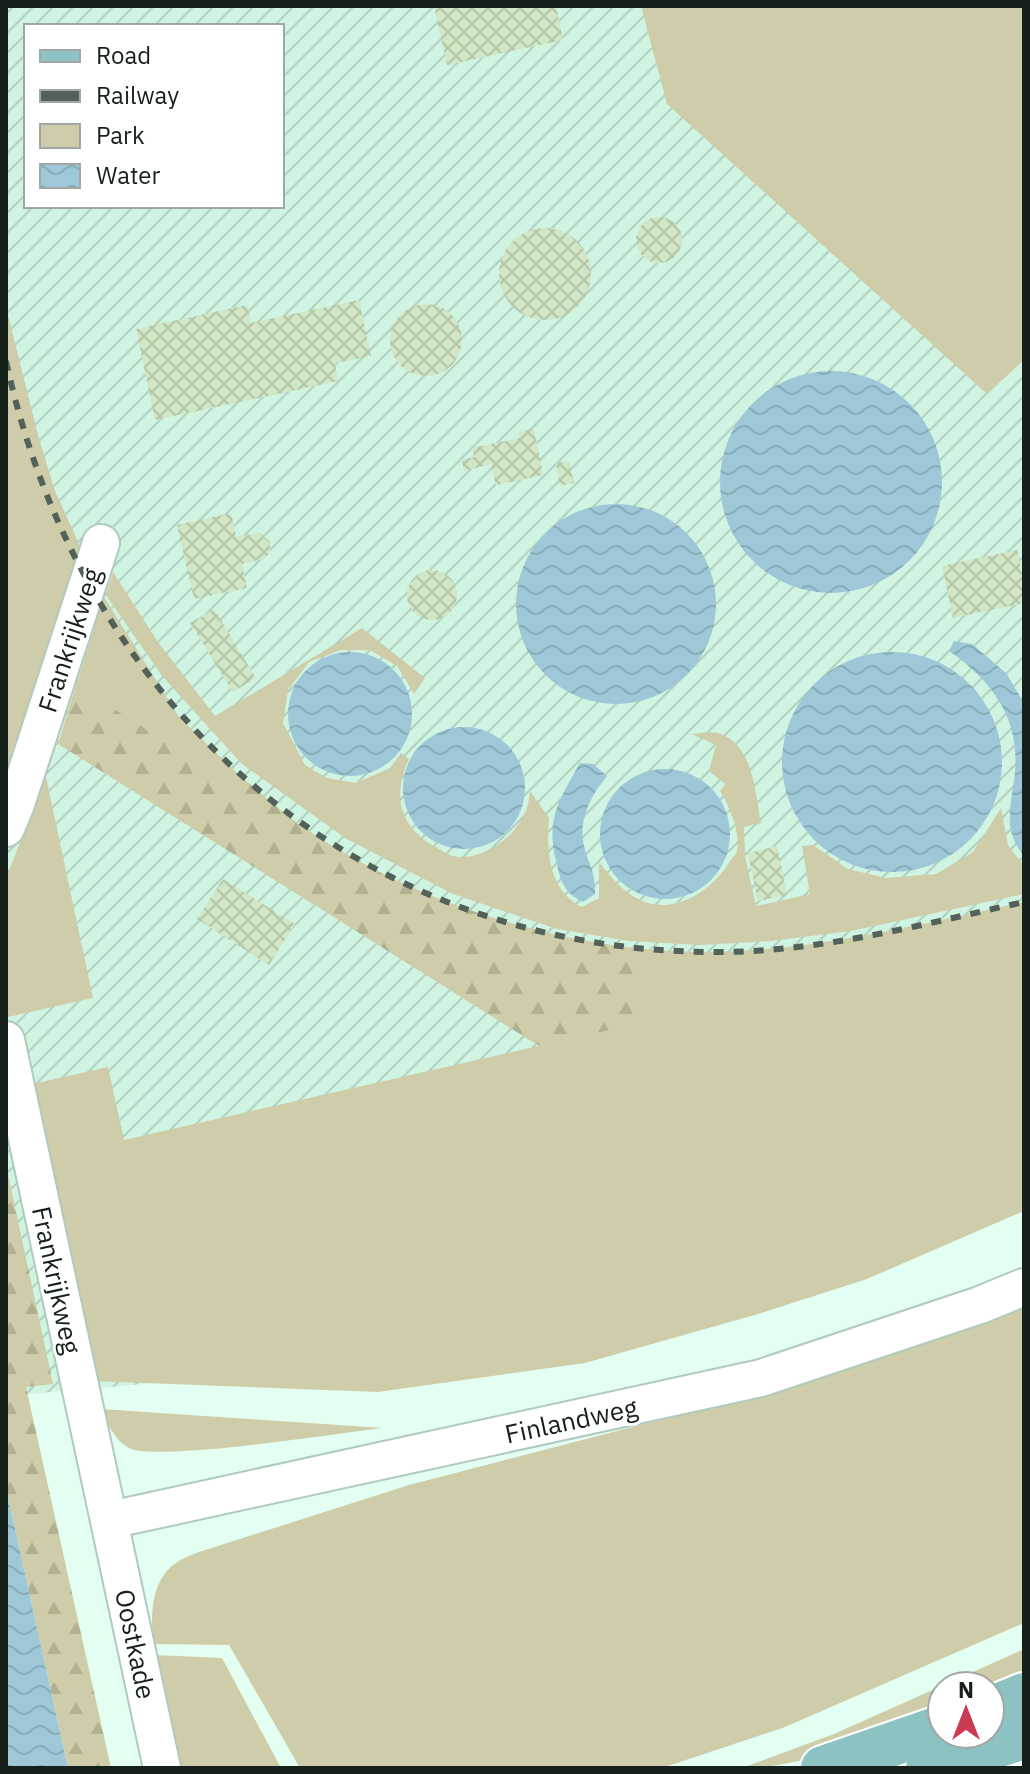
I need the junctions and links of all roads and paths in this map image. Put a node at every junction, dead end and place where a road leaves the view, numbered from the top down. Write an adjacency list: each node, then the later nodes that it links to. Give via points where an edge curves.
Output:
1 (101, 543): 2 (street, Frankrijkweg)
2 (6, 828)
3 (6, 1040): 5 (street, Frankrijkweg)
4 (1024, 1287): 5 (street, Finlandweg, via 761,1378)
5 (110, 1520): 8 (street, Oostkade)
6 (926, 1733): 9 (main road)
7 (1024, 1737): 10 (main road)
8 (162, 1768)
9 (823, 1768)
10 (928, 1768)

